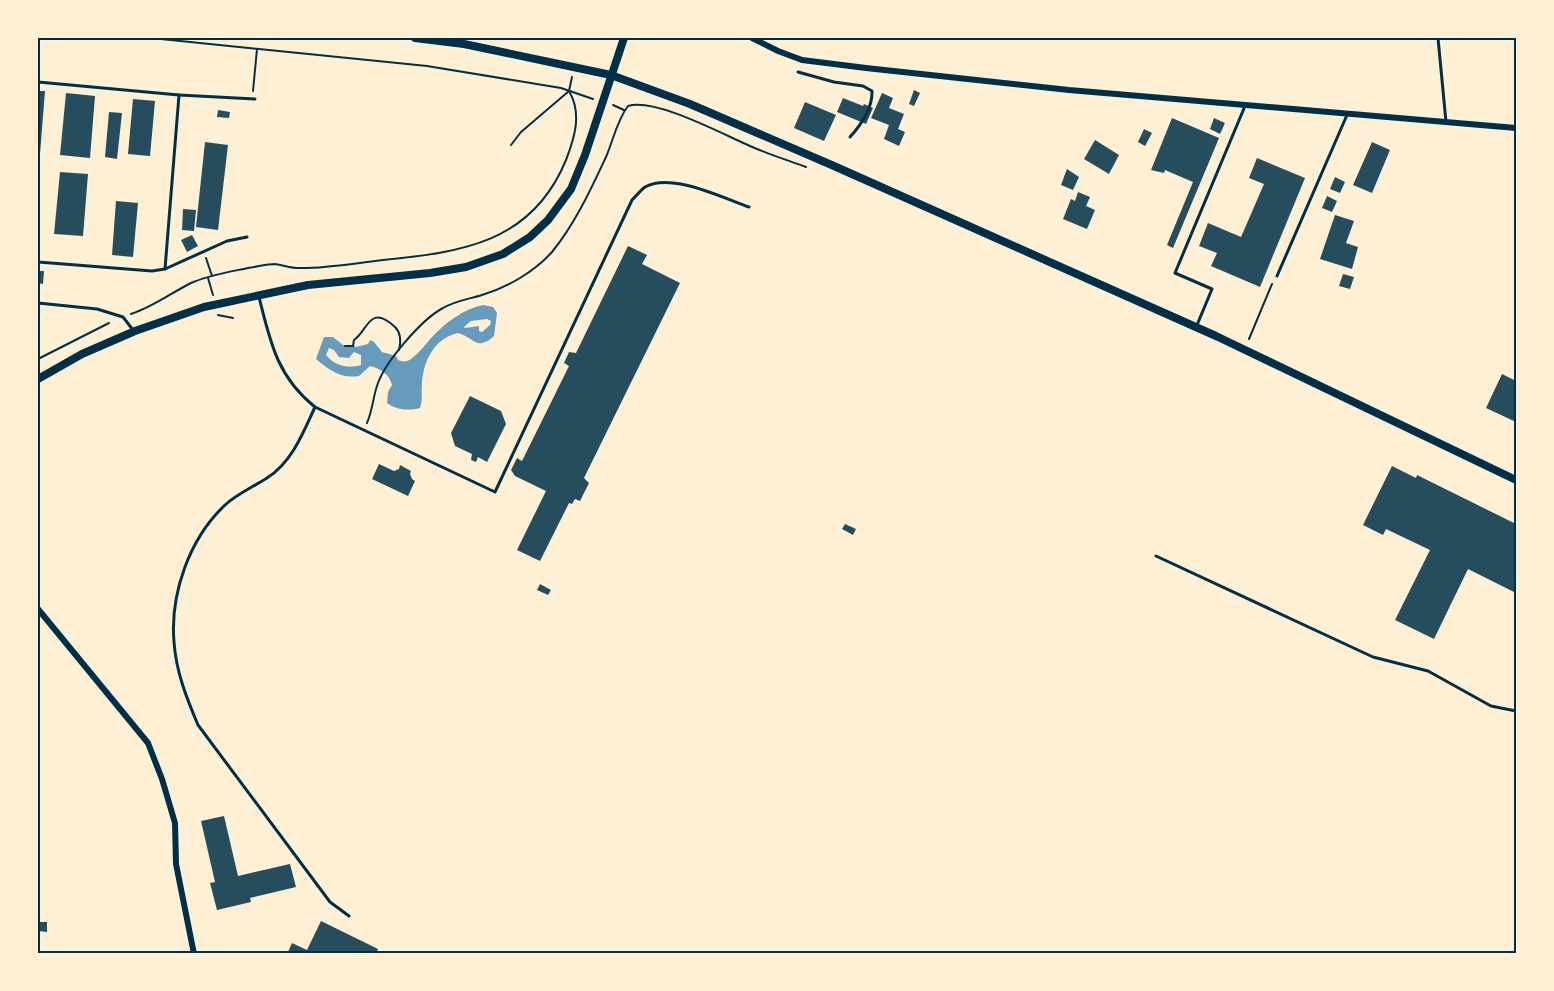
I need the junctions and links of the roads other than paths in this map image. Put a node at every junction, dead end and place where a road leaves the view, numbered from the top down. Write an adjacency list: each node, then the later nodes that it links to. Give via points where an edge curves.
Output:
1 (415, 38): 6 (main road, via 475,46)
2 (624, 38): 6 (street)
3 (752, 38): 10 (street, via 813,61)
4 (1438, 38): 12 (lane)
5 (798, 72): 14 (lane, via 872,91 861,126)
6 (611, 75): 20 (street, via 571,189 548,220 503,254 439,272 308,285); 22 (main road, via 792,148)
7 (38, 82): 8 (lane)
8 (179, 95): 9 (lane); 18 (lane)
9 (255, 99)
10 (1246, 105): 11 (street); 22 (lane, via 1175,273 1212,289)
11 (1347, 113): 12 (street); 19 (lane)
12 (1446, 122): 13 (street)
13 (1516, 128)
14 (850, 137)
15 (749, 207): 25 (lane, via 689,185 666,182 646,186 632,200 495,492)
16 (247, 237): 18 (lane, via 227,241)
17 (38, 262): 18 (lane, via 152,271)
18 (165, 268)
19 (1277, 276)
20 (258, 295): 23 (street, via 204,307); 25 (lane, via 279,366)
21 (38, 303): 23 (lane, via 97,309 123,317)
22 (1196, 328): 26 (main road)
23 (135, 331): 24 (street)
24 (38, 379)
25 (315, 407): 30 (lane, via 294,451 269,477 223,507 196,543 178,590 174,642 185,694 198,725 330,902)
26 (1516, 480)
27 (1156, 556): 29 (lane, via 1373,657 1428,671 1491,706)
28 (38, 609): 31 (street, via 148,743 175,823 176,864)
29 (1516, 711)
30 (349, 916)
31 (194, 954)

